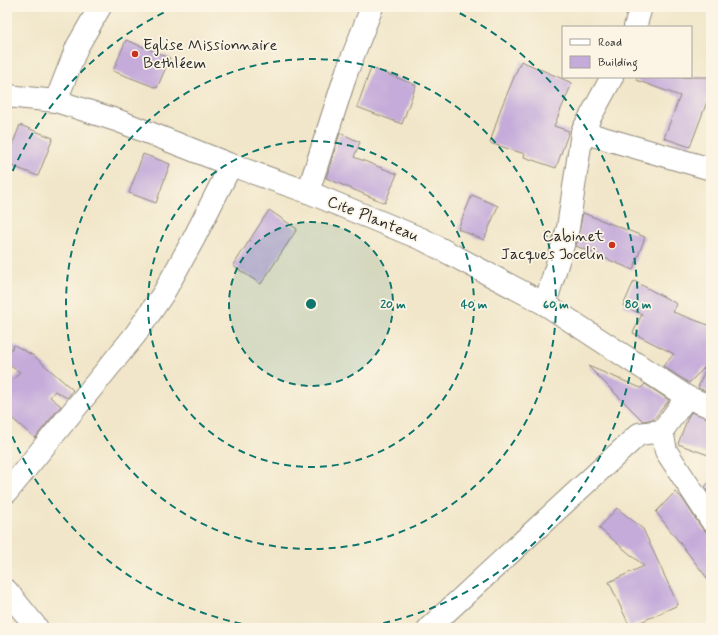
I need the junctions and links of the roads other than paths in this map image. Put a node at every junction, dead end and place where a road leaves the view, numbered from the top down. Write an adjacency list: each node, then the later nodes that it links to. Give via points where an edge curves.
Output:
1 (100, 7): 7 (street, via 77,47)
2 (372, 7): 11 (street, via 347,71)
3 (641, 7): 4 (street)
4 (635, 26)
5 (611, 78): 8 (street)
6 (7, 96): 7 (street, Cite Planteau)
7 (56, 100): 9 (street, Cite Planteau, via 119,121)
8 (582, 132): 10 (street); 12 (street, via 568,228)
9 (231, 166): 11 (street, Cite Planteau); 16 (street, via 163,294 135,335)
10 (711, 169)
11 (308, 192): 12 (street, Cite Planteau, via 424,240)
12 (545, 304): 13 (street, Cite Planteau)
13 (687, 397): 14 (street, Cite Planteau); 15 (street)
14 (711, 407)
15 (662, 431): 17 (street, via 666,451); 20 (street, via 639,434)
16 (7, 492)
17 (711, 520)
18 (7, 591): 19 (street)
19 (37, 628)
20 (429, 628)

